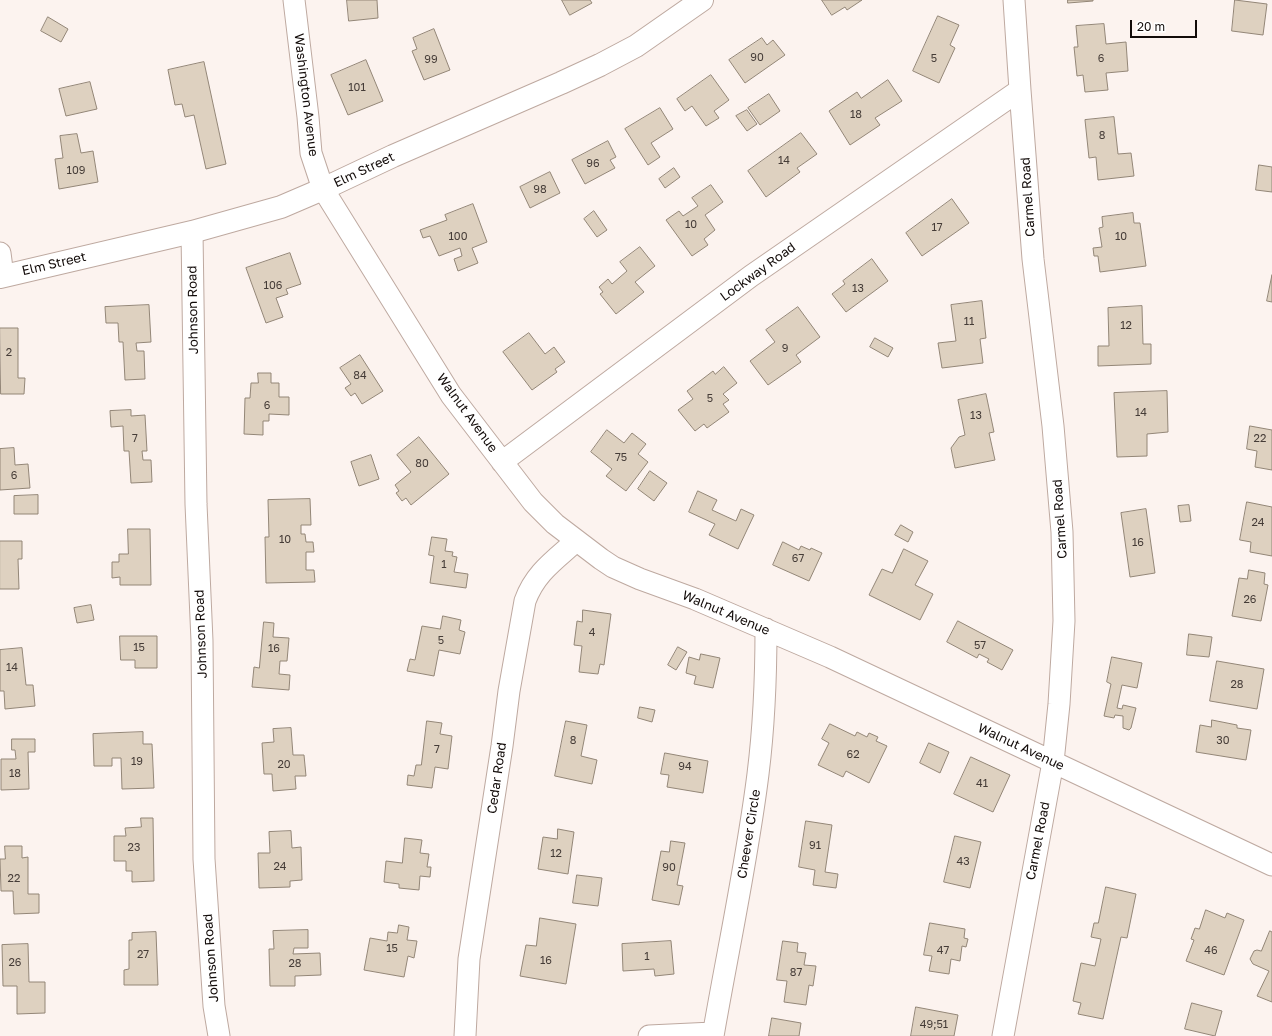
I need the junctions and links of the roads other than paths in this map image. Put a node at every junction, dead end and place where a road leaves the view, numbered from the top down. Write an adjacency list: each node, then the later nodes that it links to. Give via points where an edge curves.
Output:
1 (294, 0): 5 (street, Washington Avenue, via 310,153)
2 (702, 0): 5 (main road, Elm Street, via 636,46 600,65)
3 (1014, 0): 4 (street, Carmel Road)
4 (1020, 90): 9 (street, Lockway Road, via 751,276); 12 (street, Carmel Road, via 1032,259 1053,426 1062,532 1064,621)
5 (323, 189): 6 (main road, Elm Street, via 281,207); 9 (street, Walnut Avenue, via 451,395)
6 (192, 232): 8 (main road, Elm Street); 15 (street, Johnson Road, via 196,504 202,641 204,859 214,1006)
7 (0, 253): 8 (street)
8 (1, 276)
9 (502, 462): 10 (street, Walnut Avenue, via 533,502)
10 (576, 541): 11 (street, Walnut Avenue, via 613,567); 16 (street, Cedar Road, via 538,576 525,601 508,691 486,858 469,959)
11 (766, 629): 12 (street, Walnut Avenue); 14 (street, Cheever Circle, via 766,678 758,773)
12 (1053, 762): 13 (street, Walnut Avenue); 18 (street, Carmel Road)
13 (1272, 865)
14 (713, 1034): 17 (street)
15 (219, 1036)
16 (465, 1036)
17 (649, 1036)
18 (1003, 1036)

